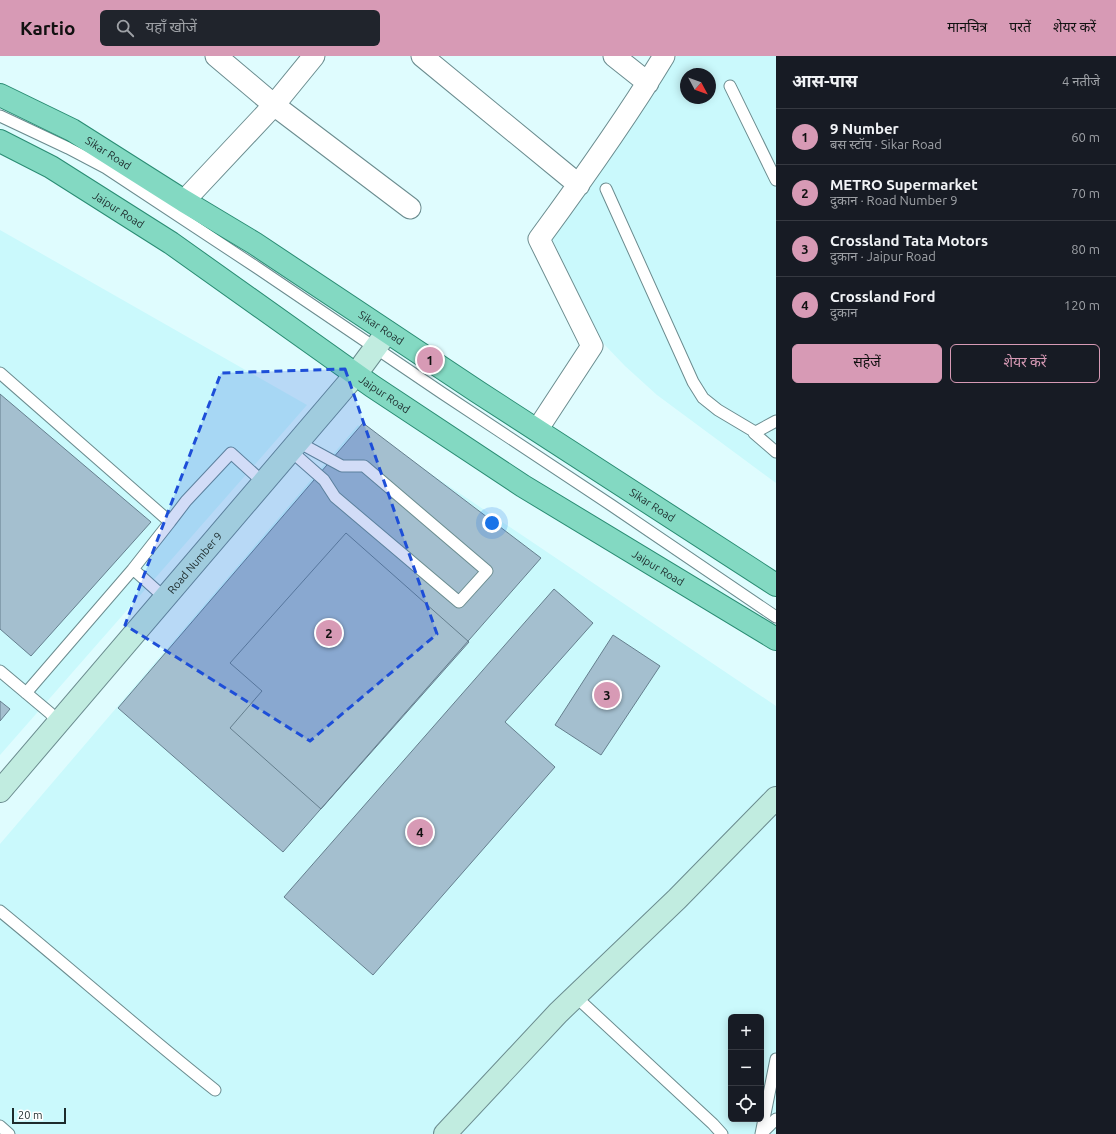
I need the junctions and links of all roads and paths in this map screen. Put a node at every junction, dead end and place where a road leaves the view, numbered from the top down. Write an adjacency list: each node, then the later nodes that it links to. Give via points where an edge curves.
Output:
1 (216, 56): 9 (street)
2 (314, 56): 9 (street)
3 (422, 56): 13 (street)
4 (614, 56): 6 (street)
5 (664, 56): 6 (street)
6 (648, 83): 13 (street)
7 (730, 86): 12 (lane)
8 (0, 95): 15 (main road, Sikar Road, via 72,130)
9 (274, 105): 15 (street); 16 (street)
10 (0, 116): 17 (lane, via 106,168 259,269)
11 (0, 141): 19 (main road, Jaipur Road, via 51,167 164,239)
12 (776, 180)
13 (579, 185): 21 (street, via 539,239 592,346)
14 (606, 189): 22 (lane, via 693,382 703,398)
15 (184, 201): 17 (main road, Sikar Road, via 254,243)
16 (410, 208)
17 (381, 340): 19 (street, Road Number 9); 21 (main road, Sikar Road); 30 (lane)
18 (0, 373): 26 (lane)
19 (356, 374): 23 (street, Road Number 9); 31 (main road, Jaipur Road, via 523,486)
20 (776, 421): 22 (lane)
21 (537, 430): 28 (main road, Sikar Road)
22 (755, 432): 24 (lane)
23 (294, 447): 23 (lane, via 342,466 364,466 487,571 459,602 335,497 324,480); 25 (street, Road Number 9)
24 (776, 452)
25 (264, 483): 26 (lane, via 231,453); 29 (street, Road Number 9)
26 (170, 522): 27 (lane)
27 (133, 569): 29 (lane); 33 (lane)
28 (776, 585)
29 (165, 598): 34 (street, Road Number 9)
30 (776, 617)
31 (776, 639)
32 (0, 671): 33 (lane)
33 (26, 693): 34 (lane)
34 (58, 723): 35 (street, Road Number 9)
35 (0, 791)
36 (776, 798): 38 (street, via 677,899)
37 (0, 911): 40 (lane)
38 (575, 996): 44 (street); 45 (lane)
39 (776, 1059): 46 (lane)
40 (216, 1090)
41 (776, 1119): 46 (lane)
42 (0, 1126): 43 (lane)
43 (9, 1134)
44 (445, 1134)
45 (722, 1134)
46 (761, 1134)

